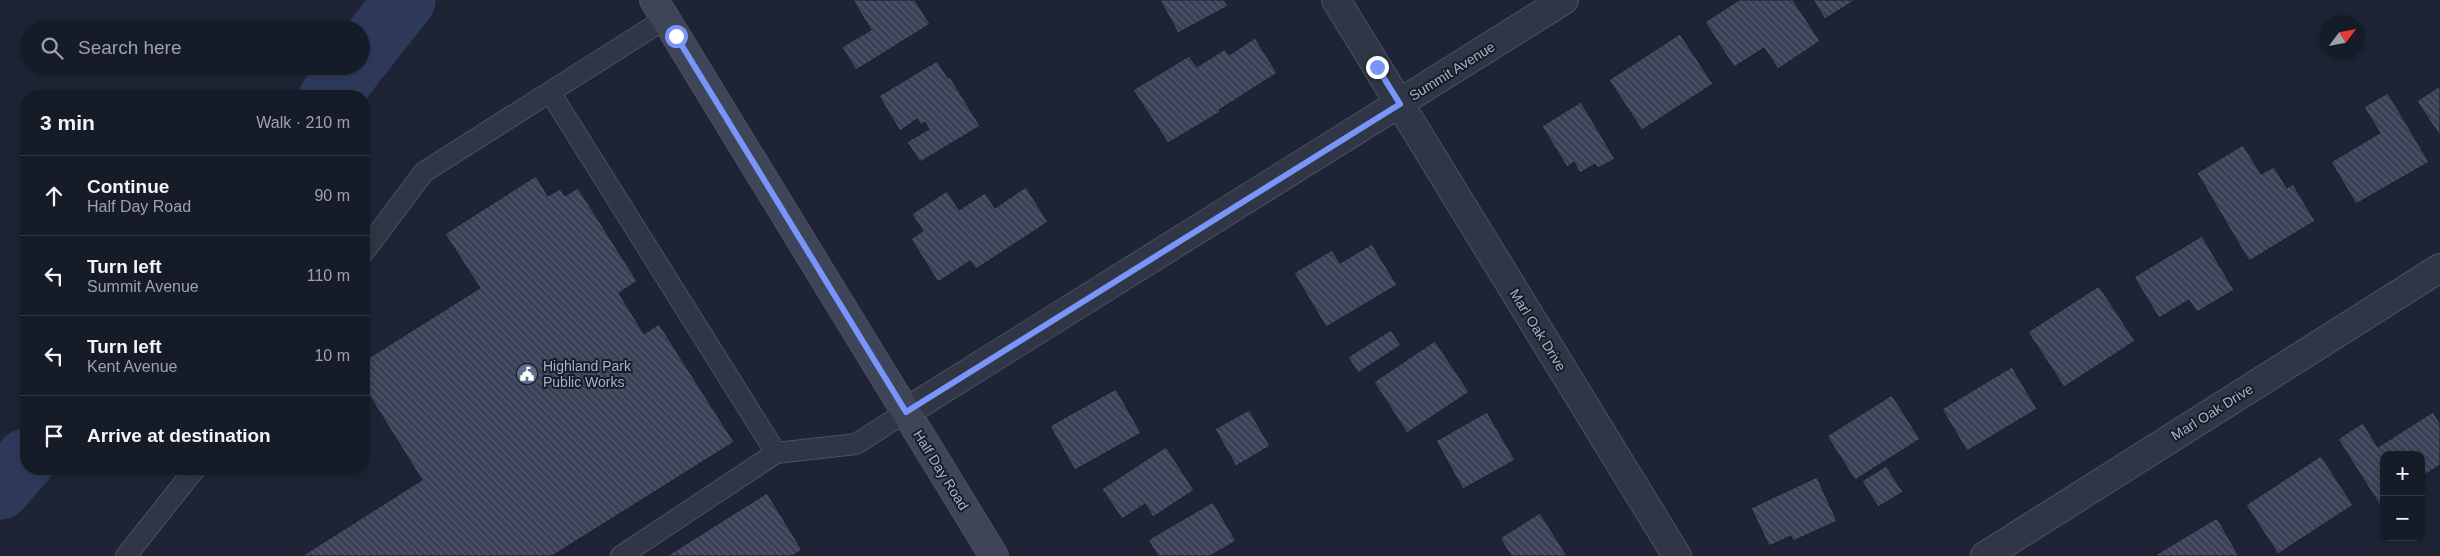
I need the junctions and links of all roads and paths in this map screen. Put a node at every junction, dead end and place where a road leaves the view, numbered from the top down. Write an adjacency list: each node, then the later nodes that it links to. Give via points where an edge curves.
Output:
1 (1336, 0): 5 (street, Marl Oak Drive)
2 (1564, 0): 5 (street, Summit Avenue)
3 (660, 9): 4 (lane); 8 (main road, Half Day Road)
4 (550, 92): 6 (lane, via 424,172); 9 (lane)
5 (1400, 104): 8 (street, Summit Avenue); 14 (street, Marl Oak Drive)
6 (370, 244)
7 (2440, 268): 15 (street, Marl Oak Drive)
8 (906, 412): 9 (lane, via 856,444); 13 (main road, Half Day Road)
9 (776, 453): 12 (lane)
10 (190, 475): 11 (lane)
11 (126, 556)
12 (621, 556)
13 (994, 556)
14 (1677, 556)
15 (1984, 556)

